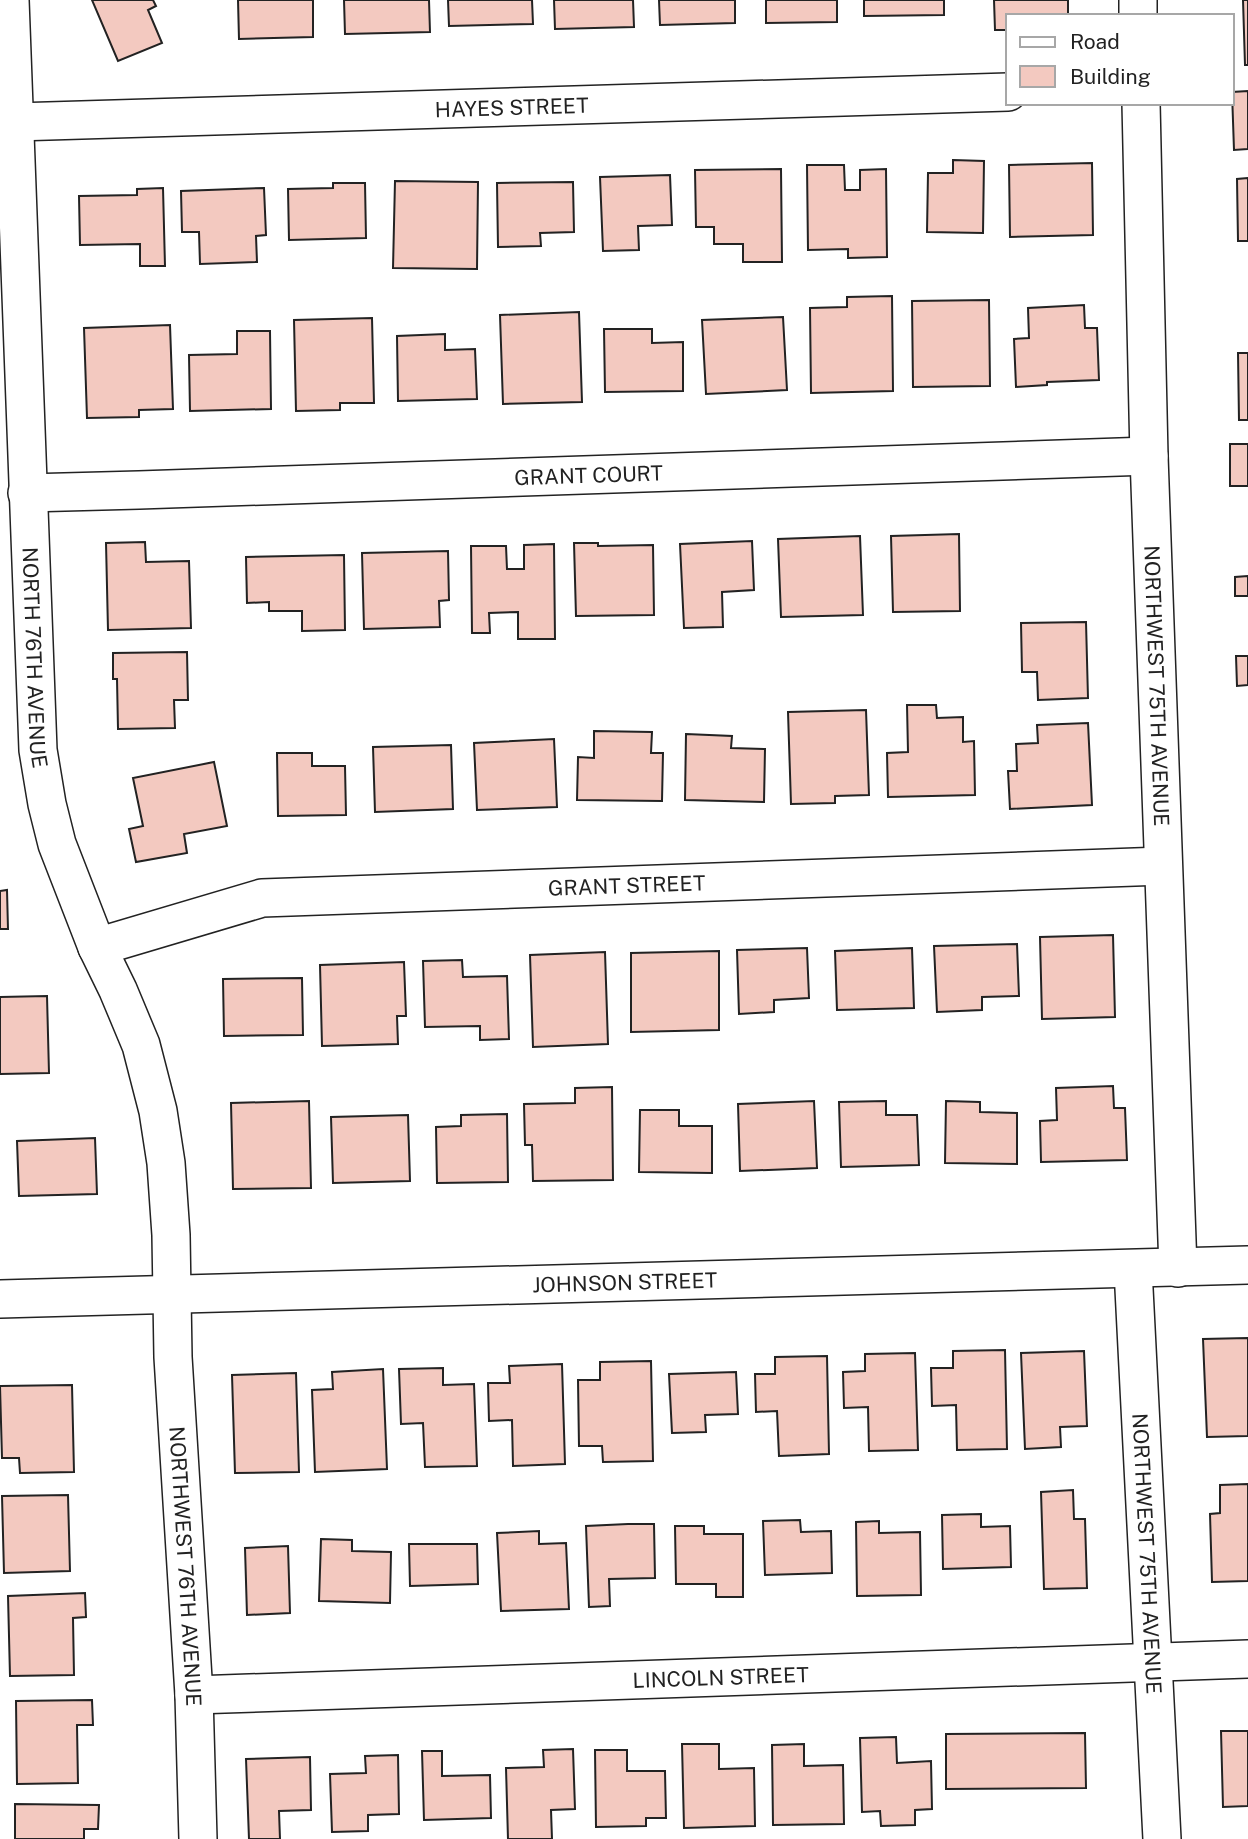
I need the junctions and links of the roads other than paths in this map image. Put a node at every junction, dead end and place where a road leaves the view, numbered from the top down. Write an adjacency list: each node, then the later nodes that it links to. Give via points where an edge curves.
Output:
1 (10, 0): 4 (street, NORTH 76TH AVENUE)
2 (1006, 92): 4 (street, HAYES STREET)
3 (1141, 105): 5 (street, NORTHWEST 75TH AVENUE)
4 (15, 122): 6 (street, NORTH 76TH AVENUE)
5 (1149, 456): 6 (street, GRANT COURT); 7 (street, NORTHWEST 75TH AVENUE)
6 (27, 493): 8 (street, NORTH 76TH AVENUE, via 38,750 57,844)
7 (1163, 866): 8 (street, GRANT STREET, via 262,898); 10 (street, NORTHWEST 75TH AVENUE)
8 (97, 947): 12 (street, NORTH 76TH AVENUE, via 141,1045 158,1111 166,1163)
9 (1248, 1265): 10 (street, JOHNSON STREET)
10 (1178, 1268): 11 (street, JOHNSON STREET)
11 (1133, 1269): 12 (street, JOHNSON STREET); 15 (street, NORTHWEST 75TH AVENUE)
12 (172, 1294): 13 (street, JOHNSON STREET); 16 (street, NORTHWEST 76TH AVENUE)
13 (0, 1299)
14 (1248, 1659): 15 (street, LINCOLN STREET)
15 (1153, 1662): 16 (street, LINCOLN STREET); 18 (street, NORTHWEST 75TH AVENUE)
16 (194, 1695): 17 (street, NORTHWEST 76TH AVENUE)
17 (198, 1839)
18 (1162, 1839)

